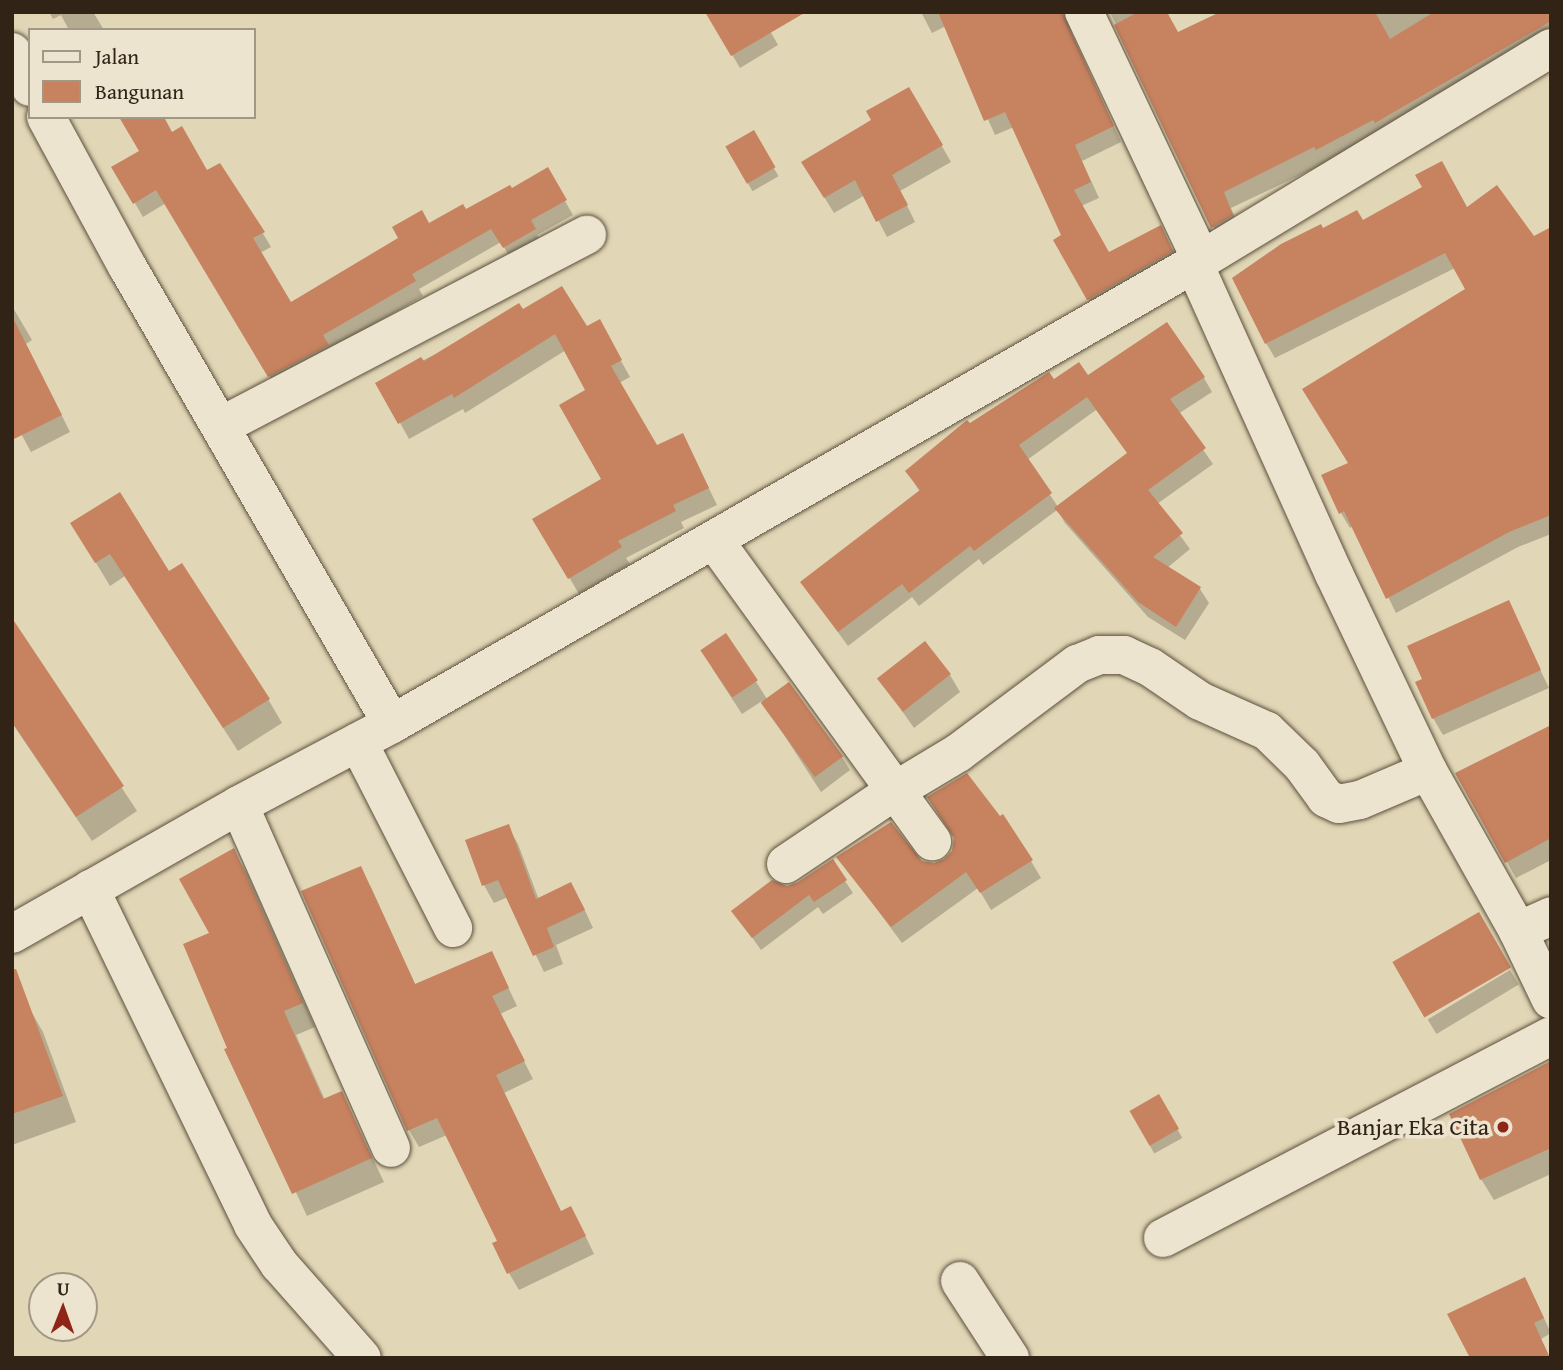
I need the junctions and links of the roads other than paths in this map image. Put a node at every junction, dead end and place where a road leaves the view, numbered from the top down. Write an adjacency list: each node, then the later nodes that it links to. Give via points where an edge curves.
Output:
1 (1084, 12): 9 (street)
2 (1551, 48): 9 (street)
3 (12, 52): 4 (street)
4 (28, 83)
5 (28, 97): 6 (street)
6 (12, 104)
7 (47, 119): 10 (street)
8 (587, 235): 10 (street)
9 (1198, 262): 11 (street); 14 (street, via 1334,574)
10 (221, 426): 12 (street)
11 (714, 540): 12 (street); 15 (street)
12 (393, 724): 13 (street)
13 (358, 742): 16 (street); 21 (street)
14 (1428, 771): 15 (street, via 1360,800 1339,804 1320,792 1302,765 1267,731 1200,701 1124,654 1100,655 1077,664 958,754); 20 (street)
15 (893, 792): 17 (street); 18 (street)
16 (239, 805): 19 (street); 25 (street)
17 (932, 841)
18 (786, 864)
19 (90, 890): 22 (street); 28 (street, via 253,1225 279,1264)
20 (1534, 924): 23 (street)
21 (453, 928)
22 (12, 934)
23 (1551, 1000)
24 (1551, 1036): 26 (street)
25 (391, 1148)
26 (1163, 1238)
27 (960, 1280): 29 (street)
28 (362, 1358)
29 (1010, 1358)

